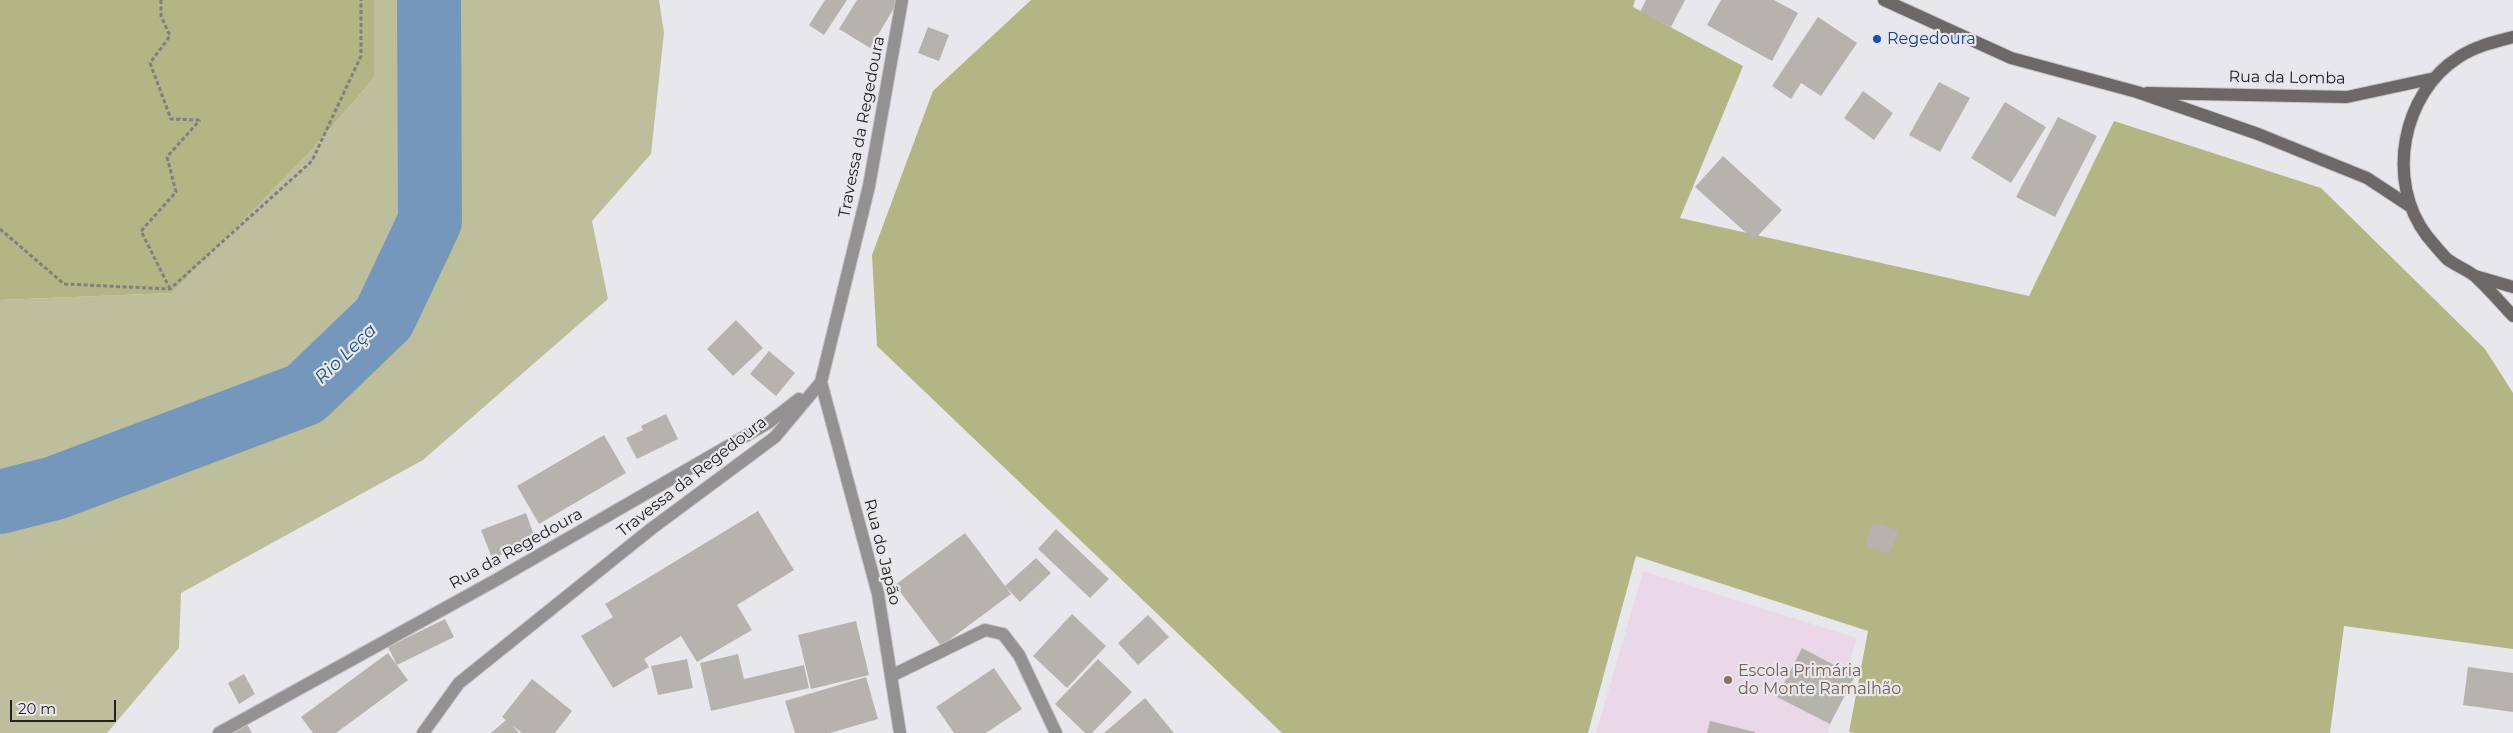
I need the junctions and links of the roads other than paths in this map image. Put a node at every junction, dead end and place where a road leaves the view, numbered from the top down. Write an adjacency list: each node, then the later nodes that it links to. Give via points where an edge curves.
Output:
1 (902, 0): 10 (street, Travessa da Regedoura, via 869,186)
2 (1886, 0): 5 (main road, Rua da Lomba, via 2011,58)
3 (2513, 38): 4 (main road, via 2487,43 2459,57)
4 (2435, 78): 5 (main road, Rua da Lomba, via 2347,97); 6 (main road, via 2416,106 2405,139 2403,173)
5 (2137, 92): 6 (main road, Rua da Lomba, via 2258,134 2366,178)
6 (2411, 207): 7 (main road, via 2426,235 2448,259)
7 (2475, 276): 8 (main road); 9 (main road)
8 (2513, 287)
9 (2513, 316)
10 (821, 382): 11 (street, Rua do Japão, via 878,594); 12 (street, Rua da Regedoura, via 768,424 496,580); 13 (street, Travessa da Regedoura, via 775,436 651,529 459,683)
11 (891, 676): 14 (street, Rua do Japão); 15 (street, via 985,630 1002,634 1019,655)
12 (219, 733)
13 (423, 733)
14 (900, 733)
15 (1056, 733)

